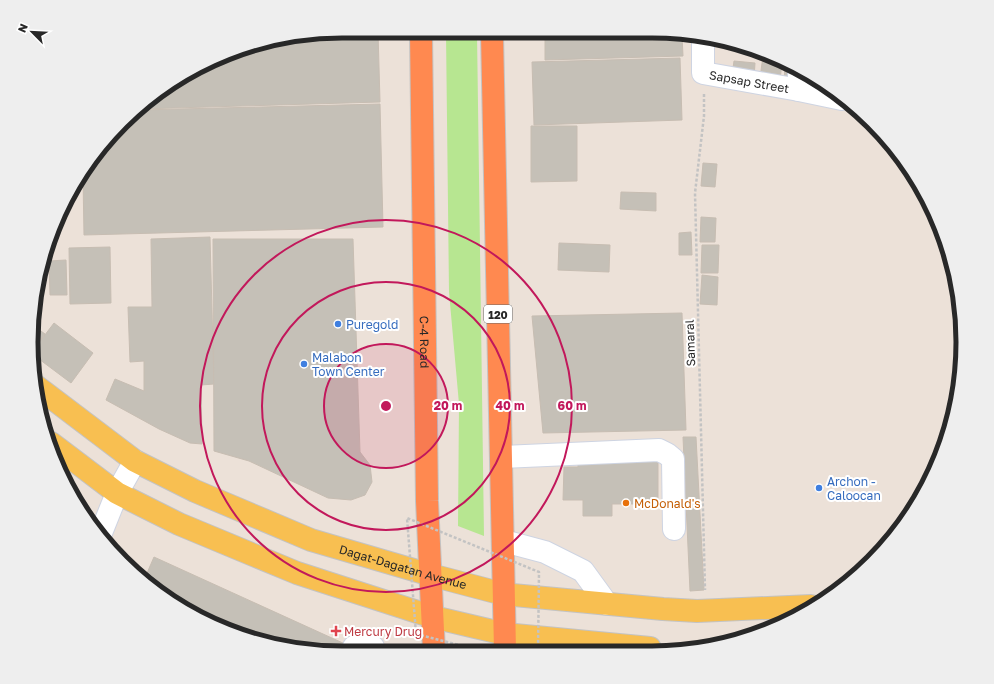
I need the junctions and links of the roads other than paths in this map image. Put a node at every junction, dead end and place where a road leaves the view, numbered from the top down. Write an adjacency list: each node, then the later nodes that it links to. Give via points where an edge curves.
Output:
1 (421, 38): 14 (highway, C-4 Road, via 427,501)
2 (492, 38): 8 (highway, 120)
3 (702, 43): 4 (street, Sapsap Street, via 703,73)
4 (799, 80): 5 (street, Sapsap Street)
5 (825, 92)
6 (42, 391): 9 (main road, Dagat-Dagatan Avenue)
7 (57, 447): 10 (main road)
8 (502, 457): 12 (street, via 659,450 673,459); 13 (highway, 120)
9 (135, 461): 10 (street); 14 (main road, Dagat-Dagatan Avenue, via 195,491 311,540)
10 (117, 493): 11 (street); 18 (main road, via 179,524 297,573)
11 (103, 529)
12 (674, 530)
13 (504, 541): 15 (highway, 120); 16 (street, via 545,552 583,571)
14 (431, 575): 15 (main road, Dagat-Dagatan Avenue); 18 (highway, C-4 Road)
15 (503, 594): 16 (main road, Dagat-Dagatan Avenue); 19 (highway, 120)
16 (607, 604): 17 (main road, Dagat-Dagatan Avenue, via 697,611)
17 (801, 606)
18 (433, 617): 19 (main road); 20 (highway, C-4 Road)
19 (505, 642): 21 (main road)
20 (434, 646)
21 (602, 646)

